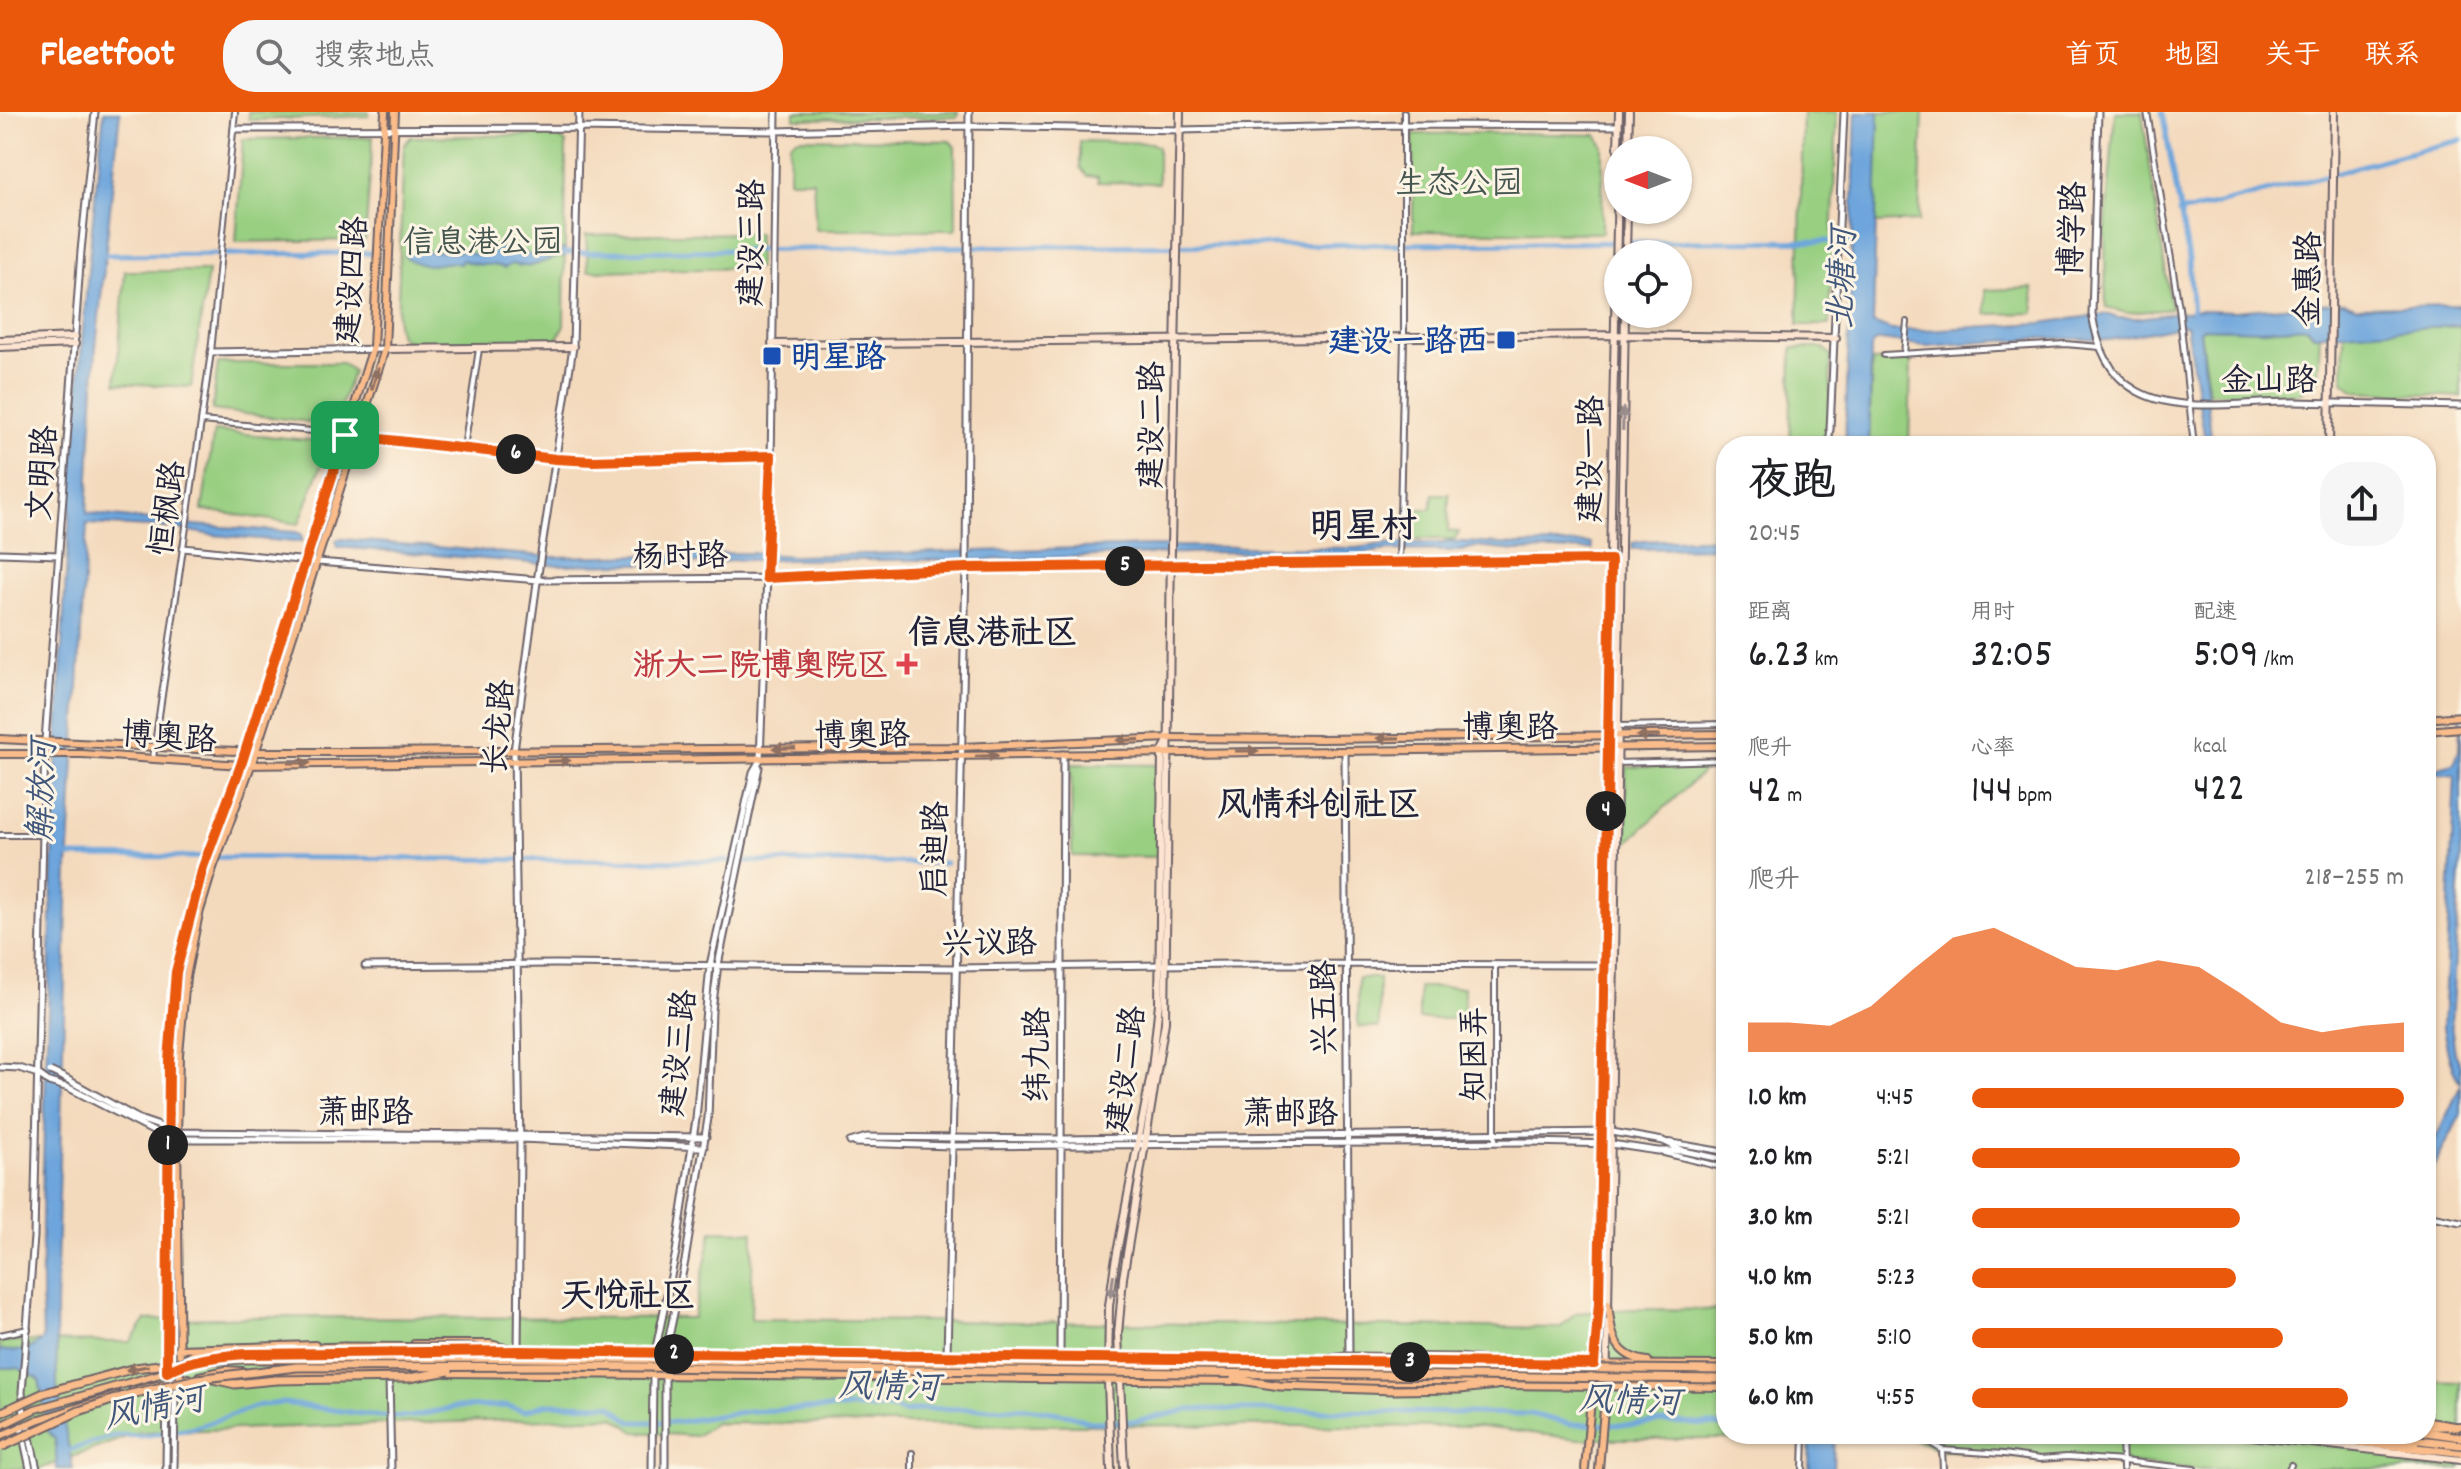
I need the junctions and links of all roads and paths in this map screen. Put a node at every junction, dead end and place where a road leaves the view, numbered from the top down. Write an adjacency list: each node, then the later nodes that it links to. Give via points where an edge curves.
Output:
1 (95, 112): 36 (street, 文明路)
2 (235, 112): 22 (street)
3 (385, 112): 19 (main road, 建设四路)
4 (395, 112): 20 (main road, 建设四路)
5 (579, 112): 21 (street, 长龙路)
6 (776, 112): 24 (street, 建设三路)
7 (969, 112): 17 (street, 启迪路)
8 (1180, 112): 23 (main road, 建设二路)
9 (1404, 112): 16 (street)
10 (1619, 112): 18 (main road)
11 (1629, 112): 26 (main road)
12 (1844, 112): 33 (street)
13 (2098, 112): 39 (street, 博学路, via 2092,314)
14 (2147, 112): 48 (street)
15 (2334, 112): 49 (main road, 金惠路)
16 (1404, 125): 18 (street); 23 (street); 32 (street)
17 (969, 126): 23 (street); 24 (street); 37 (street, 启迪路)
18 (1619, 126): 25 (main road)
19 (384, 128): 20 (street); 22 (street); 41 (main road, 建设四路)
20 (394, 128): 21 (street); 43 (main road, 建设四路)
21 (578, 128): 24 (street); 42 (street, 长龙路)
22 (234, 129): 46 (street, 恒枫路)
23 (1180, 130): 35 (main road, 建设二路)
24 (776, 131): 38 (street, 建设三路)
25 (1619, 136)
26 (1628, 136)
27 (1617, 224): 30 (main road, 建设一路)
28 (1906, 324): 45 (street)
29 (1625, 328): 31 (main road, 建设一路)
30 (1615, 335): 31 (main road); 32 (main road); 65 (main road, 建设一路)
31 (1625, 336): 33 (main road); 75 (main road, 建设一路, one-way to 31)
32 (1404, 338): 35 (main road); 68 (street)
33 (1836, 338): 52 (street)
34 (0, 340): 36 (main road)
35 (1175, 340): 37 (main road); 67 (main road, 建设二路)
36 (75, 341): 40 (main road); 63 (street, 文明路)
37 (968, 343): 38 (main road); 69 (street, 启迪路)
38 (772, 344): 59 (street, 建设三路)
39 (2099, 345): 45 (street); 48 (street, 金山路, via 2113,370 2134,390)
40 (0, 347)
41 (373, 347): 43 (street); 46 (street); 53 (main road, 建设四路)
42 (573, 347): 44 (main road); 60 (street, 长龙路)
43 (385, 349): 44 (main road); 54 (main road, 建设四路, one-way to 43)
44 (479, 349): 58 (street)
45 (1904, 351): 47 (street)
46 (211, 352): 51 (street, 恒枫路)
47 (1884, 355)
48 (2191, 403): 49 (street, 金山路); 56 (street)
49 (2329, 403): 50 (street, 金山路); 57 (main road, 金惠路)
50 (2461, 406)
51 (201, 421): 53 (street); 61 (street, 恒枫路)
52 (1830, 430): 55 (street)
53 (345, 435): 54 (street); 64 (main road, 建设四路)
54 (358, 435): 58 (street); 66 (main road, 建设四路)
55 (1830, 436)
56 (2193, 436)
57 (2329, 436)
58 (464, 448): 60 (street)
59 (771, 456): 60 (street); 70 (street, 建设三路)
60 (556, 459): 71 (street, 长龙路)
61 (183, 548): 64 (street, 杨时路); 85 (street, 恒枫路)
62 (0, 553): 63 (street)
63 (59, 555): 83 (street, 文明路)
64 (306, 560): 66 (street, 杨时路); 90 (main road, 建设四路)
65 (1611, 560): 68 (street, 杨时路); 79 (main road, 建设一路)
66 (318, 562): 71 (street, 杨时路); 93 (main road, 建设四路)
67 (1171, 562): 68 (street, 杨时路); 69 (street, 杨时路); 81 (main road, 建设二路)
68 (1399, 564)
69 (966, 565): 70 (street, 杨时路); 86 (street, 启迪路)
70 (766, 578): 71 (street, 杨时路); 87 (street, 建设三路)
71 (539, 580): 91 (street, 长龙路)
72 (2461, 716): 73 (main road)
73 (2436, 718)
74 (1716, 724): 75 (street)
75 (1618, 726): 80 (main road, 建设一路)
76 (2461, 728): 77 (main road)
77 (2436, 730)
78 (1716, 734): 80 (main road, 博奥路, one-way to 80)
79 (1607, 736): 80 (main road, 博奥路); 81 (main road, 博奥路, one-way to 81); 88 (main road, 建设一路)
80 (1617, 736): 89 (main road, 建设一路)
81 (1170, 738): 86 (main road, 博奥路, one-way to 86); 94 (main road, 建设二路)
82 (0, 739): 83 (main road, 博奥路)
83 (49, 741): 85 (main road, 博奥路); 96 (street, 文明路)
84 (1716, 746): 89 (main road, 博奥路)
85 (155, 747): 90 (main road, 博奥路); 99 (street, 恒枫路)
86 (961, 747): 87 (main road, 博奥路, one-way to 87); 98 (street, 启迪路)
87 (761, 748): 91 (main road, 博奥路); 100 (street, 建设三路)
88 (1606, 749): 89 (main road, 博奥路); 92 (main road, 博奥路); 113 (main road, 建设一路)
89 (1617, 749): 104 (main road, 建设一路)
90 (245, 751): 93 (main road, 博奥路); 105 (main road, 建设四路)
91 (514, 751): 93 (main road, 博奥路); 103 (street, 长龙路)
92 (1345, 751): 94 (main road, 博奥路, one-way to 92); 116 (street, 兴五路)
93 (255, 752): 102 (main road, 建设四路)
94 (1166, 752): 97 (main road, 博奥路); 111 (main road, 建设二路)
95 (0, 754): 96 (main road, 博奥路)
96 (50, 754): 99 (main road, 博奥路); 107 (street, 文明路)
97 (1063, 754): 98 (main road, 博奥路, one-way to 97); 110 (street, 纬九路)
98 (960, 757): 100 (main road, 博奥路); 117 (street, 启迪路)
99 (153, 760): 105 (main road, 博奥路)
100 (760, 760): 103 (main road, 博奥路, one-way to 100); 109 (street, 建设三路, via 753,772)
101 (1716, 760): 104 (street)
102 (252, 763): 103 (main road, 博奥路, one-way to 103); 105 (main road, 博奥路); 124 (main road, 建设四路, via 213,868 186,977)
103 (514, 763): 108 (street, 长龙路)
104 (1617, 763): 114 (main road, 建设一路)
105 (241, 765): 123 (main road, 建设四路, via 203,867 176,972)
106 (0, 835): 107 (street)
107 (43, 835): 119 (street, 文明路)
108 (518, 965): 109 (street, 兴议路); 115 (street, 兴议路); 125 (street, 长龙路)
109 (714, 965): 117 (street, 兴议路); 126 (street, 建设三路); 127 (street, 建设三路)
110 (1061, 965): 111 (street, 兴议路); 117 (street, 兴议路); 134 (street, 纬九路)
111 (1163, 965): 116 (street, 兴议路); 129 (main road, 建设二路); 130 (main road, 建设二路, via 1164,1038)
112 (1495, 965): 113 (street, 兴议路); 116 (street, 兴议路); 122 (street, 知困弄)
113 (1604, 965): 114 (main road, 兴议路); 120 (main road, 建设一路)
114 (1614, 965): 121 (main road, 建设一路)
115 (365, 966)
116 (1346, 966): 128 (street, 兴五路)
117 (956, 968): 133 (street, 启迪路)
118 (0, 1067): 119 (street)
119 (38, 1074): 123 (street); 123 (street, bridge, via 50,1071 63,1077); 148 (street, 文明路)
120 (1602, 1132): 121 (street, 萧邮路); 122 (street, 萧邮路); 136 (main road, 建设一路)
121 (1612, 1132): 131 (street, 萧邮路); 137 (main road, 建设一路)
122 (1494, 1133): 128 (street, 萧邮路); 135 (street, 知困弄)
123 (168, 1135): 124 (street); 168 (main road, 建设四路)
124 (177, 1135): 125 (street, 萧邮路); 125 (street, 萧邮路); 150 (main road, 建设四路)
125 (520, 1137): 126 (street, 萧邮路); 139 (street, 萧邮路); 151 (street, 长龙路)
126 (693, 1137): 127 (street, 萧邮路); 139 (street, 建设三路)
127 (706, 1137): 138 (street, 建设三路)
128 (1349, 1139): 130 (street); 135 (street); 158 (street, 兴五路)
129 (1138, 1141): 130 (street); 134 (street); 156 (main road, 建设二路, one-way to 156, via 1115,1263)
130 (1147, 1141): 157 (main road, 建设二路, via 1123,1278)
131 (1663, 1141): 140 (street); 142 (street, 萧邮路)
132 (850, 1142): 133 (street)
133 (952, 1142): 134 (street); 154 (street, 启迪路)
134 (1060, 1142): 155 (street, 纬九路)
135 (1495, 1142): 136 (street)
136 (1602, 1143): 137 (street); 160 (main road, 建设一路)
137 (1611, 1144): 141 (street); 147 (main road, 建设一路)
138 (704, 1147): 139 (street, 萧邮路); 153 (street, 建设三路)
139 (691, 1148): 152 (street, 建设三路, via 676,1252)
140 (1716, 1150)
141 (1658, 1151): 142 (street); 144 (street)
142 (1684, 1151): 143 (street, 萧邮路)
143 (1716, 1158)
144 (1716, 1166)
145 (2436, 1217): 146 (street)
146 (2461, 1222)
147 (1608, 1304): 163 (main road, 建设一路); 164 (main road, via 1621,1351 1639,1360)
148 (28, 1329): 149 (street); 184 (street, 文明路)
149 (0, 1335)
150 (178, 1349): 151 (main road, via 490,1344); 161 (main road, 建设四路)
151 (518, 1354): 152 (main road); 161 (main road, via 246,1354); 161 (highway, bridge, via 474,1348 215,1351 195,1354); 162 (highway, bridge); 183 (highway, one-way to 183, bridge, via 164,1364 44,1393)
152 (652, 1354): 153 (main road); 172 (street, 建设三路)
153 (665, 1354): 154 (main road); 173 (street, 建设三路)
154 (947, 1355): 155 (main road)
155 (1060, 1357): 156 (main road)
156 (1107, 1358): 157 (main road); 176 (main road, 建设二路)
157 (1120, 1358): 158 (main road); 177 (main road, 建设二路)
158 (1349, 1360): 159 (main road)
159 (1517, 1364): 160 (main road); 162 (highway, bridge, via 1345,1357)
160 (1594, 1364): 163 (main road); 180 (main road)
161 (178, 1365): 168 (main road); 174 (main road, 建设四路)
162 (1278, 1365): 167 (highway, bridge)
163 (1607, 1365): 164 (main road); 181 (main road, 建设一路)
164 (1675, 1365): 165 (main road)
165 (1716, 1367)
166 (466, 1368): 170 (highway, bridge); 171 (highway, bridge, via 409,1378 235,1384); 199 (highway, bridge, via 297,1367 197,1379 79,1411)
167 (1716, 1368)
168 (167, 1372): 178 (main road, 建设四路); 184 (main road)
169 (389, 1373): 171 (main road, via 226,1370); 172 (main road); 209 (street)
170 (1208, 1374): 175 (highway, bridge); 179 (highway, bridge, via 1280,1386 1394,1390)
171 (198, 1376): 174 (main road)
172 (653, 1376): 173 (main road); 210 (street, 建设三路)
173 (665, 1376): 176 (main road); 211 (street, 建设三路)
174 (180, 1379): 178 (main road); 208 (street)
175 (1716, 1379)
176 (1108, 1380): 177 (main road); 213 (main road, 建设二路)
177 (1121, 1380): 179 (main road); 214 (main road, 建设二路)
178 (167, 1382): 185 (main road); 207 (street)
179 (1496, 1385): 180 (main road)
180 (1593, 1385): 181 (main road); 215 (main road)
181 (1606, 1385): 182 (main road); 216 (main road)
182 (1716, 1387)
183 (0, 1413)
184 (24, 1414): 186 (main road)
185 (24, 1425): 190 (main road); 205 (street); 206 (street)
186 (0, 1426)
187 (2459, 1426): 188 (highway)
188 (2436, 1427)
189 (2436, 1430): 191 (highway)
190 (0, 1436)
191 (2461, 1437)
192 (2436, 1442): 198 (highway)
193 (1804, 1444): 217 (street)
194 (1932, 1444): 200 (street)
195 (2122, 1444): 204 (street)
196 (2326, 1444): 203 (main road)
197 (2383, 1444): 201 (highway)
198 (2461, 1445)
199 (0, 1448)
200 (1942, 1450): 204 (street); 218 (street)
201 (2435, 1450): 203 (main road)
202 (912, 1453): 212 (street)
203 (2460, 1458)
204 (2123, 1461): 219 (street); 220 (street)
205 (30, 1469)
206 (37, 1469)
207 (166, 1469)
208 (174, 1469)
209 (391, 1469)
210 (652, 1469)
211 (665, 1469)
212 (912, 1469)
213 (1111, 1469)
214 (1124, 1469)
215 (1585, 1469)
216 (1599, 1469)
217 (1803, 1469)
218 (1943, 1469)
219 (2123, 1469)
220 (2194, 1469)

